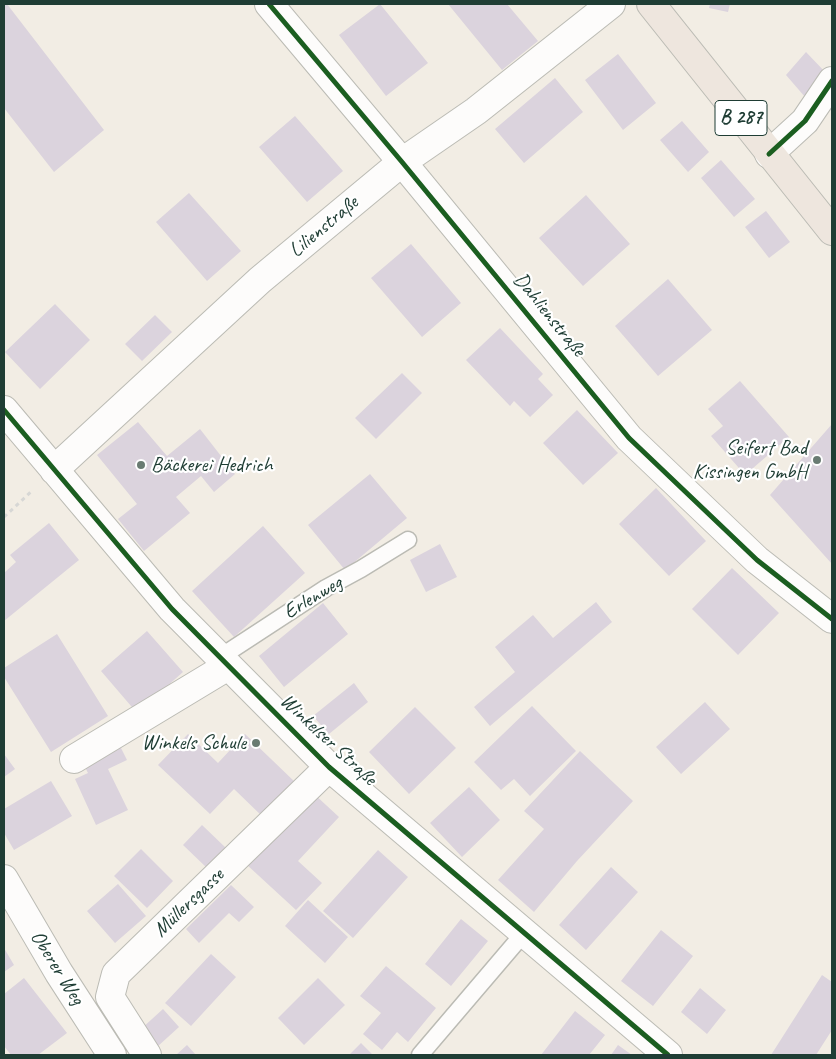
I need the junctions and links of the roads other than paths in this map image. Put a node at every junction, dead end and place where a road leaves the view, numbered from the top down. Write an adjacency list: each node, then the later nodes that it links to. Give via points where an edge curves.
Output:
1 (269, 4): 6 (street, Dahlienstraße)
2 (611, 4): 6 (street, Lilienstraße, via 476,112)
3 (651, 4): 5 (main road, B 287)
4 (832, 81): 5 (street, via 805,121)
5 (769, 154): 7 (main road, B 287)
6 (402, 162): 9 (street, Lilienstraße, via 260,280); 11 (street, Dahlienstraße, via 628,438 757,560)
7 (832, 231)
8 (4, 410): 9 (street, Winkelser Straße)
9 (54, 470): 12 (street, Winkelser Straße, via 172,609)
10 (408, 540): 12 (lane, Erlenweg, via 326,588)
11 (832, 619)
12 (223, 662): 13 (street, Erlenweg); 14 (street, Winkelser Straße)
13 (74, 759)
14 (329, 767): 16 (street, Winkelser Straße); 18 (street, Müllersgasse, via 116,974 110,997)
15 (4, 879): 17 (street, Oberer Weg)
16 (524, 933): 19 (lane); 20 (street, Winkelser Straße)
17 (112, 1055)
18 (147, 1055)
19 (420, 1055)
20 (668, 1055)

